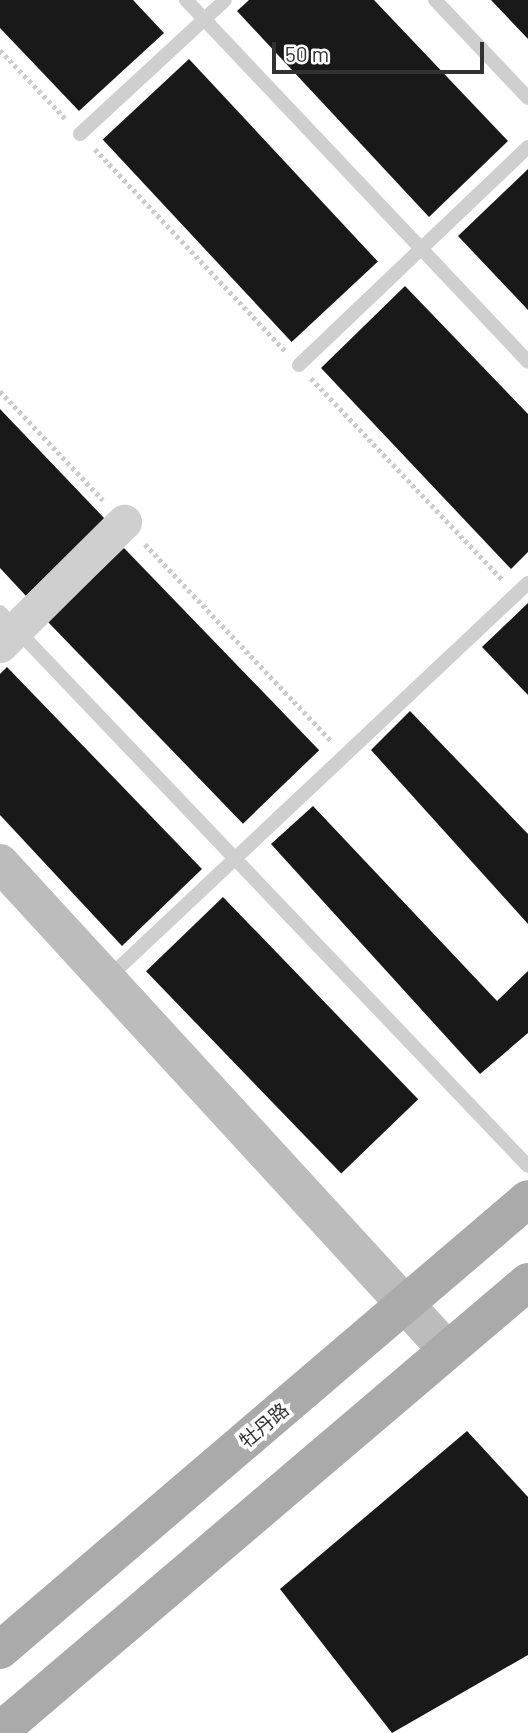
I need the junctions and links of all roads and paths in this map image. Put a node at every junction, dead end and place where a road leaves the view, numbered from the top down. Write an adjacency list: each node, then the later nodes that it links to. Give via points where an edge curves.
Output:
1 (186, 0): 4 (lane)
2 (225, 0): 4 (lane)
3 (435, 0): 6 (lane)
4 (205, 20): 7 (lane); 9 (lane)
5 (0, 50): 7 (path)
6 (528, 98)
7 (80, 134): 11 (path)
8 (528, 147): 9 (lane)
9 (421, 249): 10 (lane); 11 (lane)
10 (528, 362)
11 (299, 365): 15 (path)
12 (0, 391): 13 (path)
13 (124, 522): 16 (street); 17 (path)
14 (528, 583): 18 (lane)
15 (509, 587)
16 (5, 629): 18 (lane)
17 (338, 748)
18 (233, 858): 20 (lane); 21 (lane)
19 (0, 863): 20 (main road)
20 (107, 979): 24 (main road)
21 (528, 1166)
22 (528, 1199): 24 (main road, 牡丹路)
23 (528, 1282): 25 (main road)
24 (406, 1303): 25 (main road); 26 (main road, 牡丹路)
25 (447, 1350): 27 (main road)
26 (0, 1650)
27 (0, 1731)

